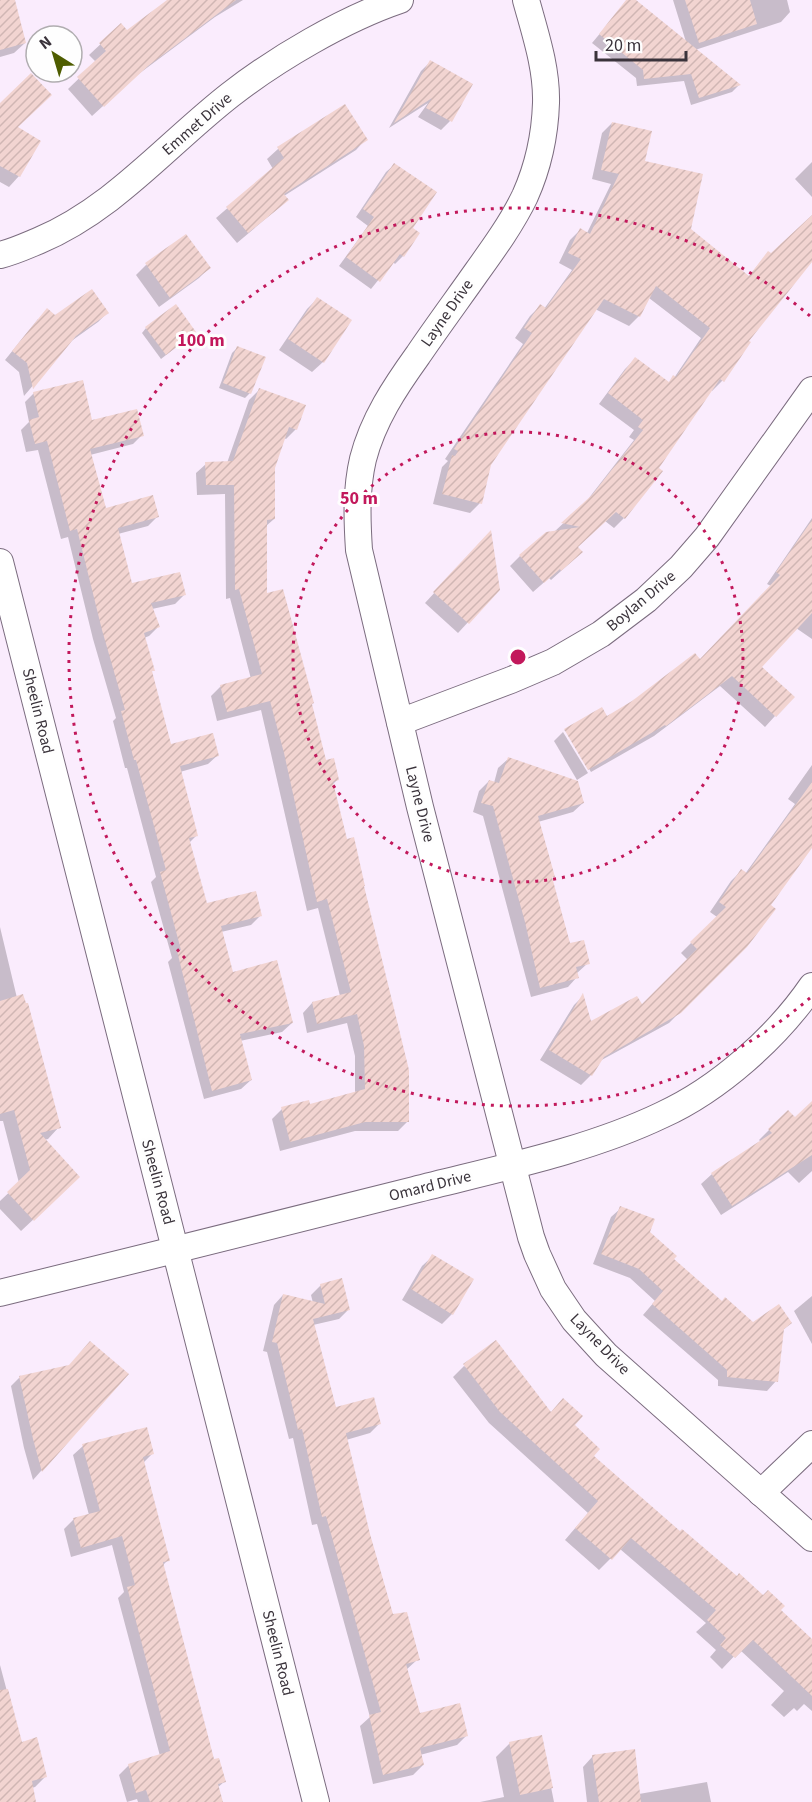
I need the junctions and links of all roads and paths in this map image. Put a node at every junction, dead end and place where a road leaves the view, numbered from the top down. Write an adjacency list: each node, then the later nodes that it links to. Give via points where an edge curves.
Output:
1 (400, 0): 3 (street, Emmet Drive, via 344,25 269,68 231,95 102,206 60,232)
2 (526, 0): 6 (street, Layne Drive, via 545,79 542,144 536,166 503,235 393,390 377,420 359,480 359,550)
3 (0, 255)
4 (812, 390): 6 (street, Boylan Drive, via 707,537 646,600 601,634 553,662)
5 (0, 562): 9 (street, Sheelin Road)
6 (400, 722): 8 (street, Layne Drive)
7 (812, 986): 8 (street, Omard Drive, via 768,1039 692,1099 597,1142)
8 (513, 1164): 9 (street, Omard Drive); 12 (street, Layne Drive, via 537,1254 574,1320 606,1355)
9 (175, 1250): 10 (street, Omard Drive); 14 (street, Sheelin Road)
10 (0, 1293)
11 (812, 1444): 12 (street)
12 (761, 1492): 13 (street, Layne Drive)
13 (812, 1538)
14 (316, 1802)

